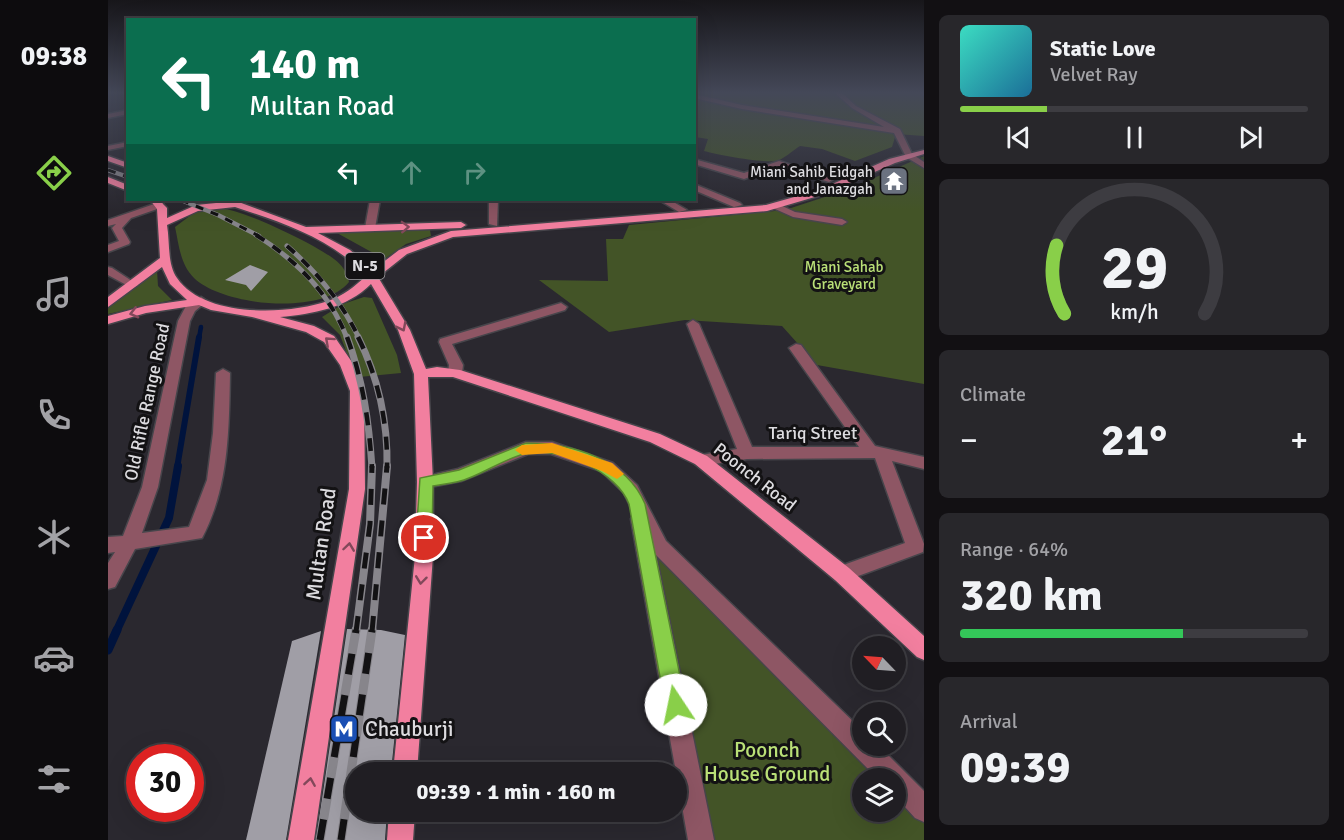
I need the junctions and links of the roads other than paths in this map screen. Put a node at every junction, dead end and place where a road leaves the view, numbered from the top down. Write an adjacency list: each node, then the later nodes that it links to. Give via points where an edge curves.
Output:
1 (897, 131): 5 (street)
2 (126, 144): 4 (street)
3 (924, 145): 5 (main road)
4 (108, 148)
5 (907, 152): 6 (main road); 11 (street); 13 (main road); 23 (main road, via 822,192)
6 (924, 152)
7 (108, 158): 9 (main road)
8 (696, 162): 10 (street)
9 (126, 165)
10 (714, 166): 12 (street); 13 (street, via 744,176 779,164)
11 (924, 166)
12 (696, 171)
13 (829, 179): 22 (main road, via 772,201)
14 (108, 180): 15 (main road)
15 (126, 187)
16 (696, 188): 22 (street)
17 (234, 201): 28 (main road, N-5, via 196,208); 31 (main road, N-5)
18 (375, 201): 30 (street)
19 (493, 201): 29 (street)
20 (666, 201): 24 (street)
21 (157, 202): 25 (street); 28 (main road, N-5)
22 (737, 205): 24 (main road)
23 (776, 206): 26 (street, via 793,214); 35 (main road, via 459,232 403,252)
24 (682, 210): 29 (main road)
25 (128, 216): 27 (street); 32 (street, via 117,228 124,242)
26 (842, 222)
27 (108, 223)
28 (162, 224): 33 (main road, N-5)
29 (494, 224): 30 (main road, one-way to 29)
30 (370, 228): 31 (main road)
31 (305, 230): 35 (main road, N-5, via 359,261)
32 (108, 249)
33 (167, 258): 36 (main road); 37 (main road, N-5, via 172,280)
34 (108, 270): 36 (street)
35 (372, 276): 40 (main road, N-5, via 358,293 326,308); 46 (main road, N-5, one-way to 46, via 404,330)
36 (132, 285): 38 (main road)
37 (201, 301): 40 (main road, N-5); 41 (main road, one-way to 41); 53 (street, Old Rifle Range Road, via 190,309 184,321)
38 (108, 303)
39 (561, 307): 45 (street, via 445,342 456,365)
40 (254, 314): 63 (main road, Multan Road / N-5, one-way to 40, via 357,489 357,391 347,365 329,339 310,329)
41 (108, 320)
42 (693, 324): 48 (street)
43 (796, 348): 47 (street)
44 (223, 373): 53 (street, via 215,480 196,533)
45 (455, 373): 46 (main road, Poonch Road); 49 (main road, Poonch Road, via 655,438)
46 (421, 374): 51 (main road, N-5)
47 (876, 452): 48 (street, Tariq Street); 50 (street, Tariq Street); 55 (street, via 916,547)
48 (747, 453): 49 (street, Tariq Street)
49 (701, 460): 55 (main road, Poonch Road)
50 (924, 463)
51 (425, 482): 52 (street, via 461,475 526,448 552,448 607,467 631,489); 58 (main road, N-5, one-way to 58, via 424,556)
52 (637, 504): 59 (street, via 659,546); 66 (street)
53 (135, 542): 54 (street); 56 (street, Old Rifle Range Road)
54 (108, 544)
55 (842, 573): 57 (main road, Poonch Road)
56 (108, 581)
57 (924, 650)
58 (406, 762)
59 (884, 768)
60 (906, 791): 61 (street)
61 (924, 810)
62 (401, 822): 64 (main road)
63 (301, 840)
64 (400, 840)
65 (696, 840): 66 (street)
66 (701, 840)

